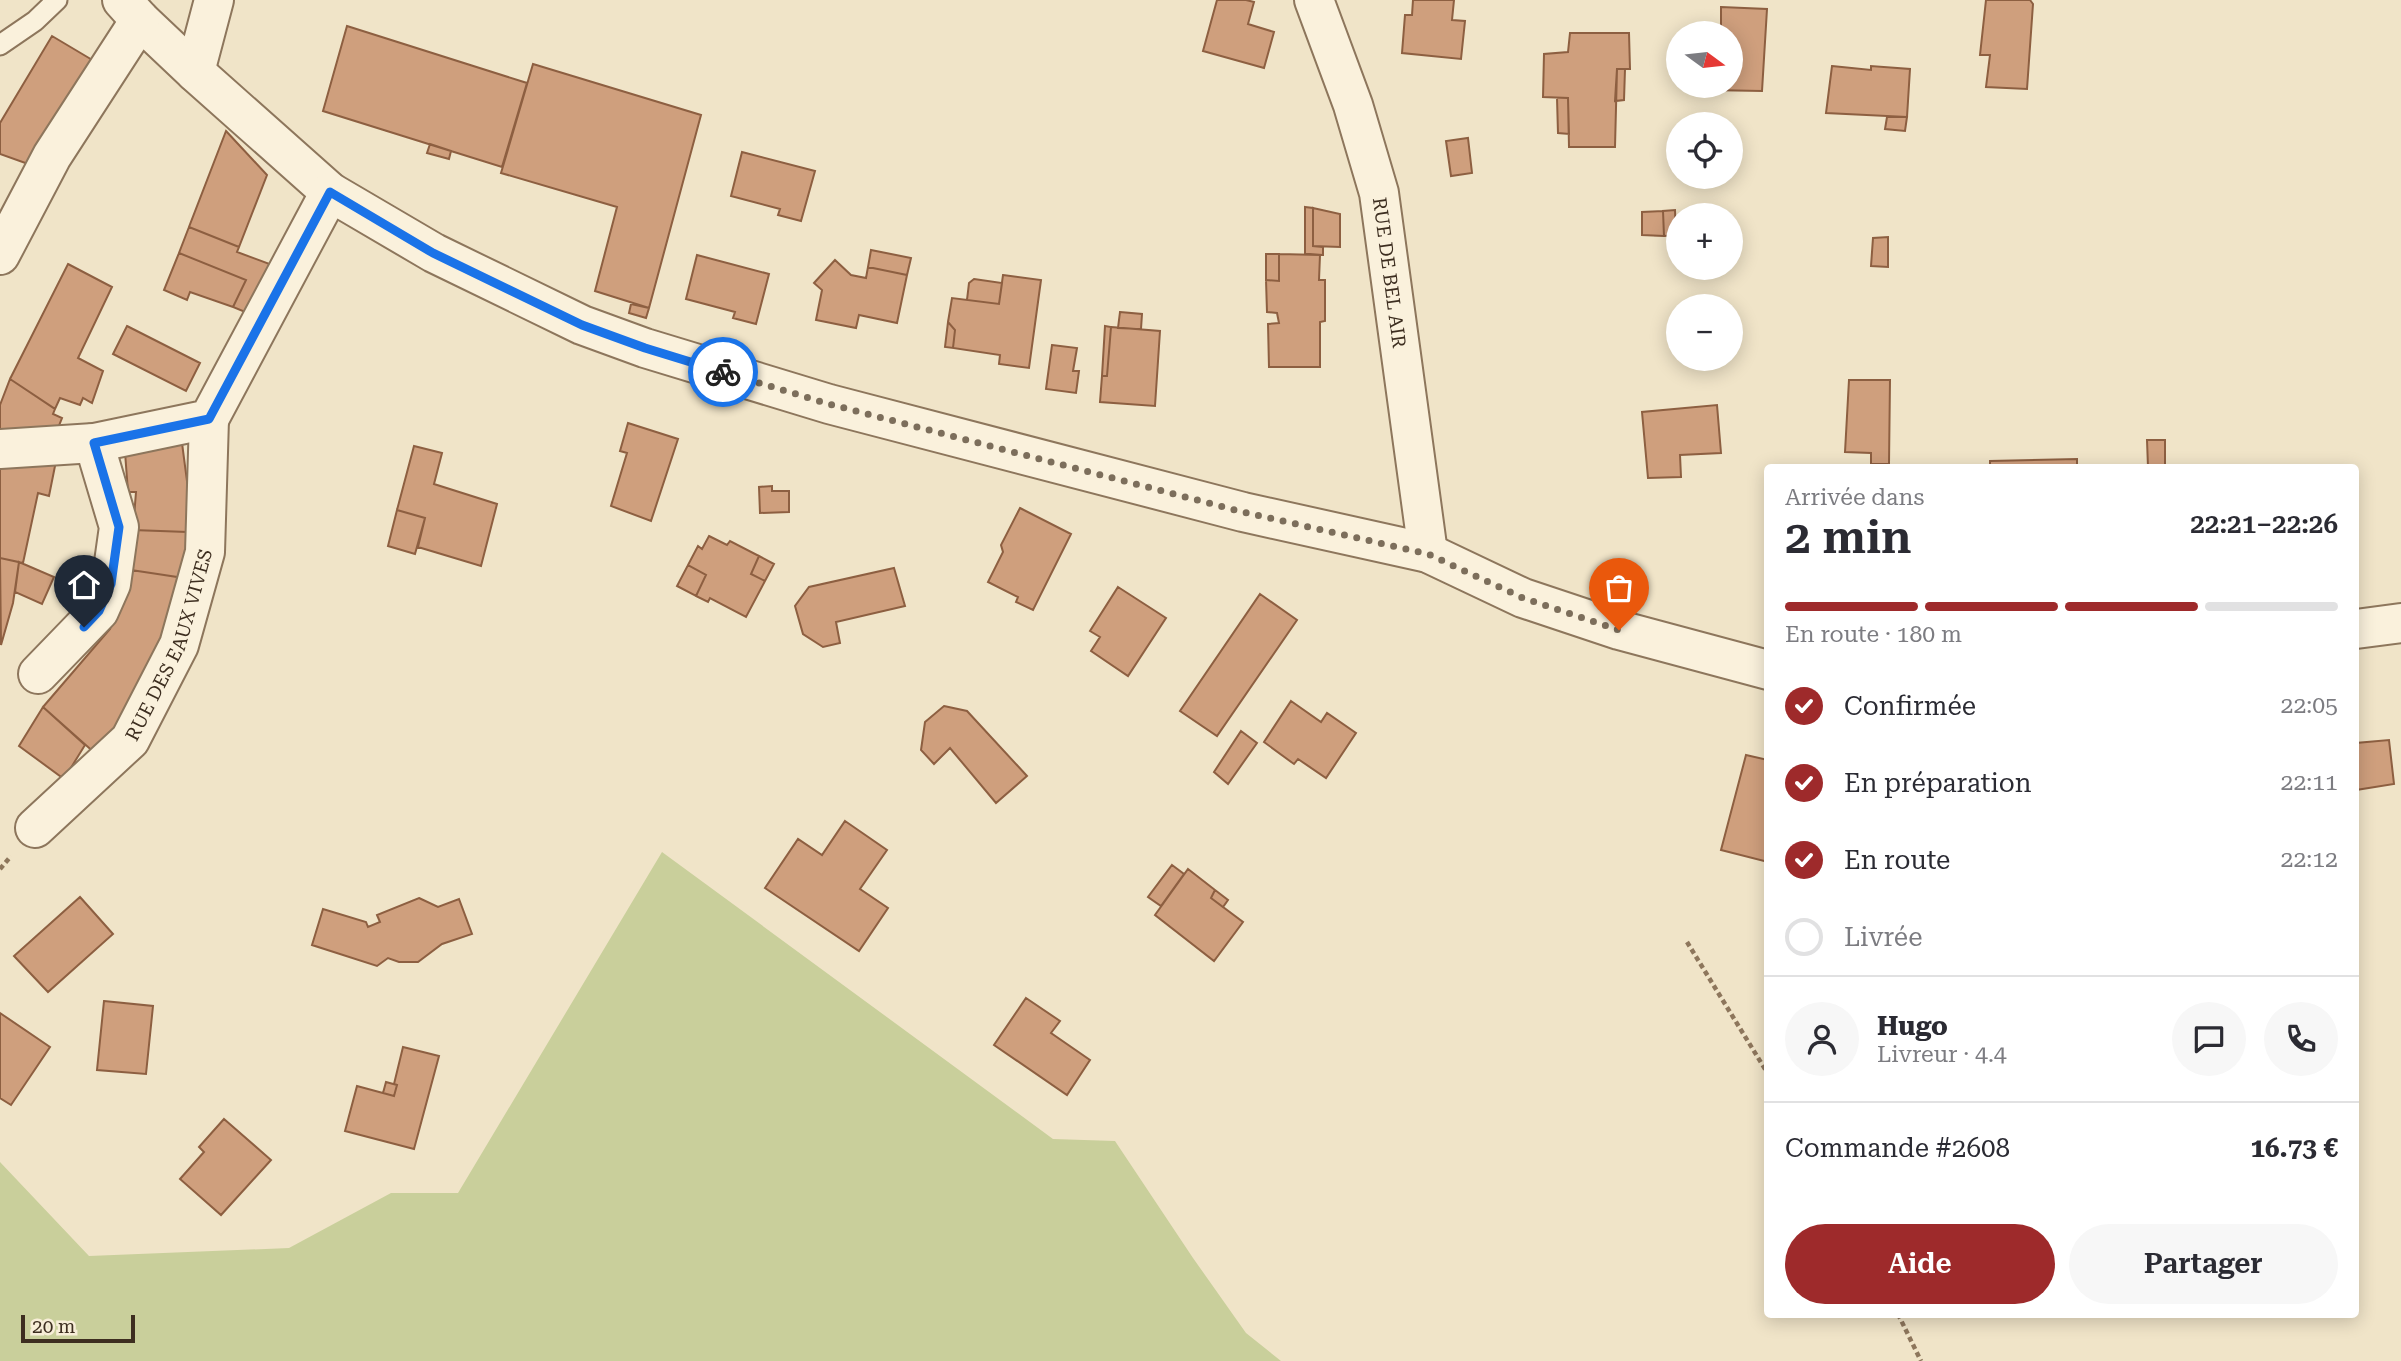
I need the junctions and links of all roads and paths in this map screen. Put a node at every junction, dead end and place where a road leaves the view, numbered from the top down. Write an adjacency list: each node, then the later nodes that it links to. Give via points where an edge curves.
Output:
1 (57, 0): 5 (lane)
2 (214, 0): 6 (street)
3 (1314, 0): 12 (street, RUE DE BEL AIR, via 1353,105 1378,193)
4 (131, 10): 6 (street); 8 (street)
5 (0, 45)
6 (195, 72): 7 (street)
7 (330, 192): 9 (street); 12 (street, via 433,253 582,325 645,348 829,404 1243,512)
8 (0, 255)
9 (209, 419): 10 (street); 17 (street, RUE DES EAUX VIVES, via 205,552 179,645 130,740)
10 (94, 443): 11 (street); 16 (street, via 119,527 111,584 99,611)
11 (0, 449)
12 (1428, 554): 15 (street, via 1523,598 1619,630)
13 (2401, 623): 14 (street)
14 (2359, 629)
15 (1764, 669)
16 (38, 674)
17 (35, 828)
18 (1687, 942): 19 (path)
19 (1764, 1067)
20 (1900, 1318): 21 (path)
21 (1921, 1361)

